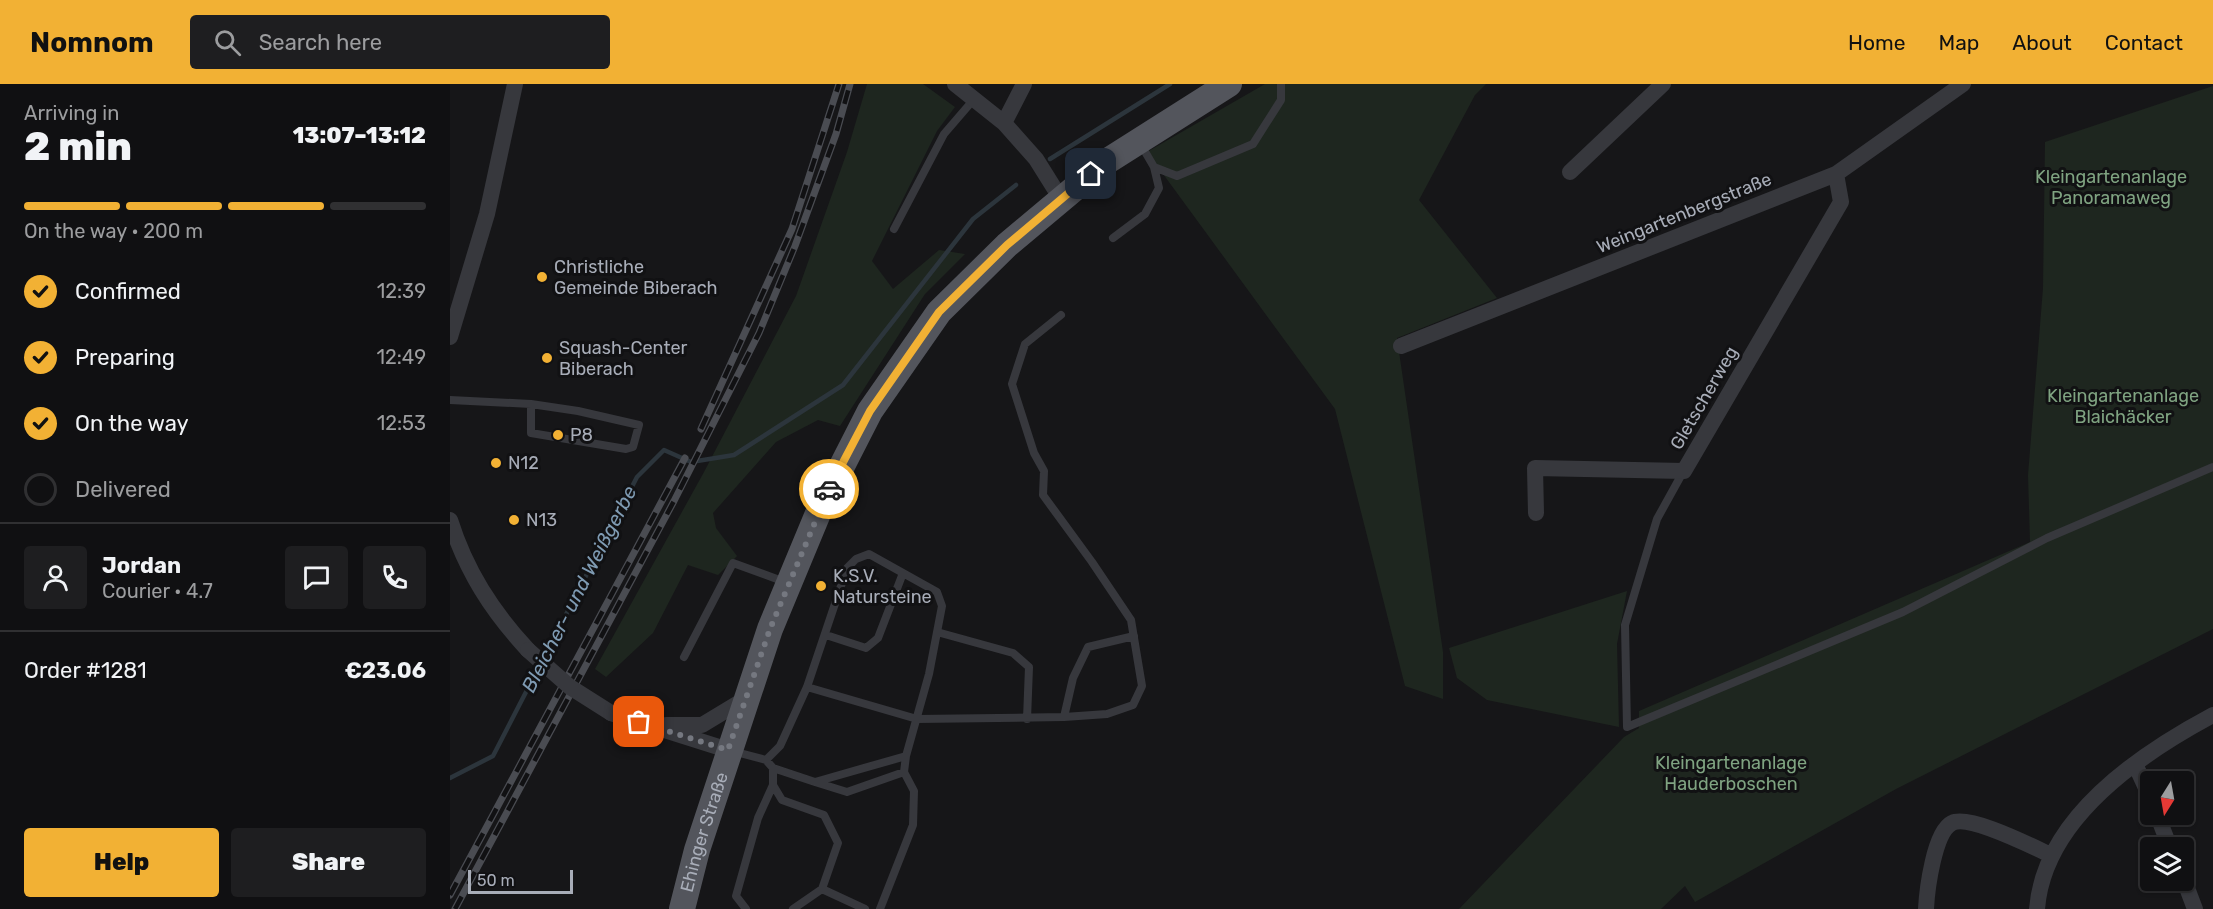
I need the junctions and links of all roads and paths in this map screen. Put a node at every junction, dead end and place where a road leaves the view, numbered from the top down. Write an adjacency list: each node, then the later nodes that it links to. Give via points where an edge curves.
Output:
1 (515, 84): 18 (street, via 487,214)
2 (955, 84): 8 (street)
3 (1024, 84): 9 (street)
4 (1229, 84): 10 (main road, Ehinger Straße)
5 (1281, 84): 11 (lane, via 1281,100 1253,144 1177,176)
6 (1663, 84): 12 (street)
7 (1963, 84): 13 (street, Weingartenbergstraße)
8 (975, 98): 9 (street); 15 (lane, via 944,134)
9 (1004, 123): 14 (street, via 1036,159)
10 (1142, 146): 11 (lane); 14 (main road, Ehinger Straße)
11 (1154, 167): 16 (lane, via 1159,188 1145,214)
12 (1570, 172)
13 (1836, 174): 19 (street, Weingartenbergstraße); 23 (street, Gletscherweg, via 1841,202)
14 (1061, 199): 27 (main road, Ehinger Straße, via 939,312 870,411 845,456)
15 (894, 229)
16 (1113, 238)
17 (1060, 315): 30 (lane, via 1025,344 1012,384 1034,453 1044,471 1043,495 1131,621)
18 (450, 337)
19 (1401, 346)
20 (450, 400): 21 (lane)
21 (531, 404): 21 (lane, via 639,425 633,447 531,433)
22 (2213, 467): 23 (lane, via 2047,538 1903,612 1627,727 1625,625 1657,519)
23 (1684, 471): 24 (street, Gletscherweg, via 1535,468)
24 (1536, 513)
25 (450, 520): 38 (street, bridge, via 484,598 528,650 570,687 611,713)
26 (903, 573): 28 (lane, via 937,592 942,606); 29 (lane, via 878,638 866,648); 29 (lane, via 869,554 856,559 847,568)
27 (789, 583): 31 (lane, via 733,564); 33 (main road, Ehinger Straße)
28 (937, 632): 36 (lane); 37 (lane, via 1012,653 1029,667)
29 (826, 635): 32 (lane)
30 (1134, 636): 35 (lane, via 1088,647 1073,678); 35 (lane, via 1142,686 1133,705 1107,714)
31 (684, 657)
32 (807, 687): 36 (lane); 41 (lane, via 780,746)
33 (745, 699): 38 (street, via 702,725 679,727); 39 (main road, Ehinger Straße)
34 (2213, 715): 42 (street)
35 (1064, 717): 37 (lane)
36 (917, 719): 37 (lane); 40 (lane)
37 (1027, 719)
38 (639, 722): 39 (street)
39 (728, 750): 41 (lane); 52 (main road, Ehinger Straße)
40 (906, 756): 44 (lane); 46 (lane)
41 (766, 760): 43 (lane)
42 (2135, 764): 45 (street); 48 (street, via 2070,826)
43 (773, 768): 46 (lane); 47 (lane)
44 (904, 772): 46 (lane, via 847,792); 55 (lane, via 914,791 913,825)
45 (2140, 775)
46 (815, 782)
47 (772, 786): 49 (lane, via 782,800 824,815 838,843); 53 (lane, via 758,818 736,896)
48 (2051, 855): 56 (street, via 1976,825 1950,823 1943,831 1932,866); 57 (street)
49 (822, 889): 51 (lane); 54 (lane)
50 (2188, 891): 58 (street)
51 (800, 907)
52 (682, 909)
53 (746, 909)
54 (865, 909)
55 (880, 909)
56 (1926, 909)
57 (2037, 909)
58 (2195, 909)

